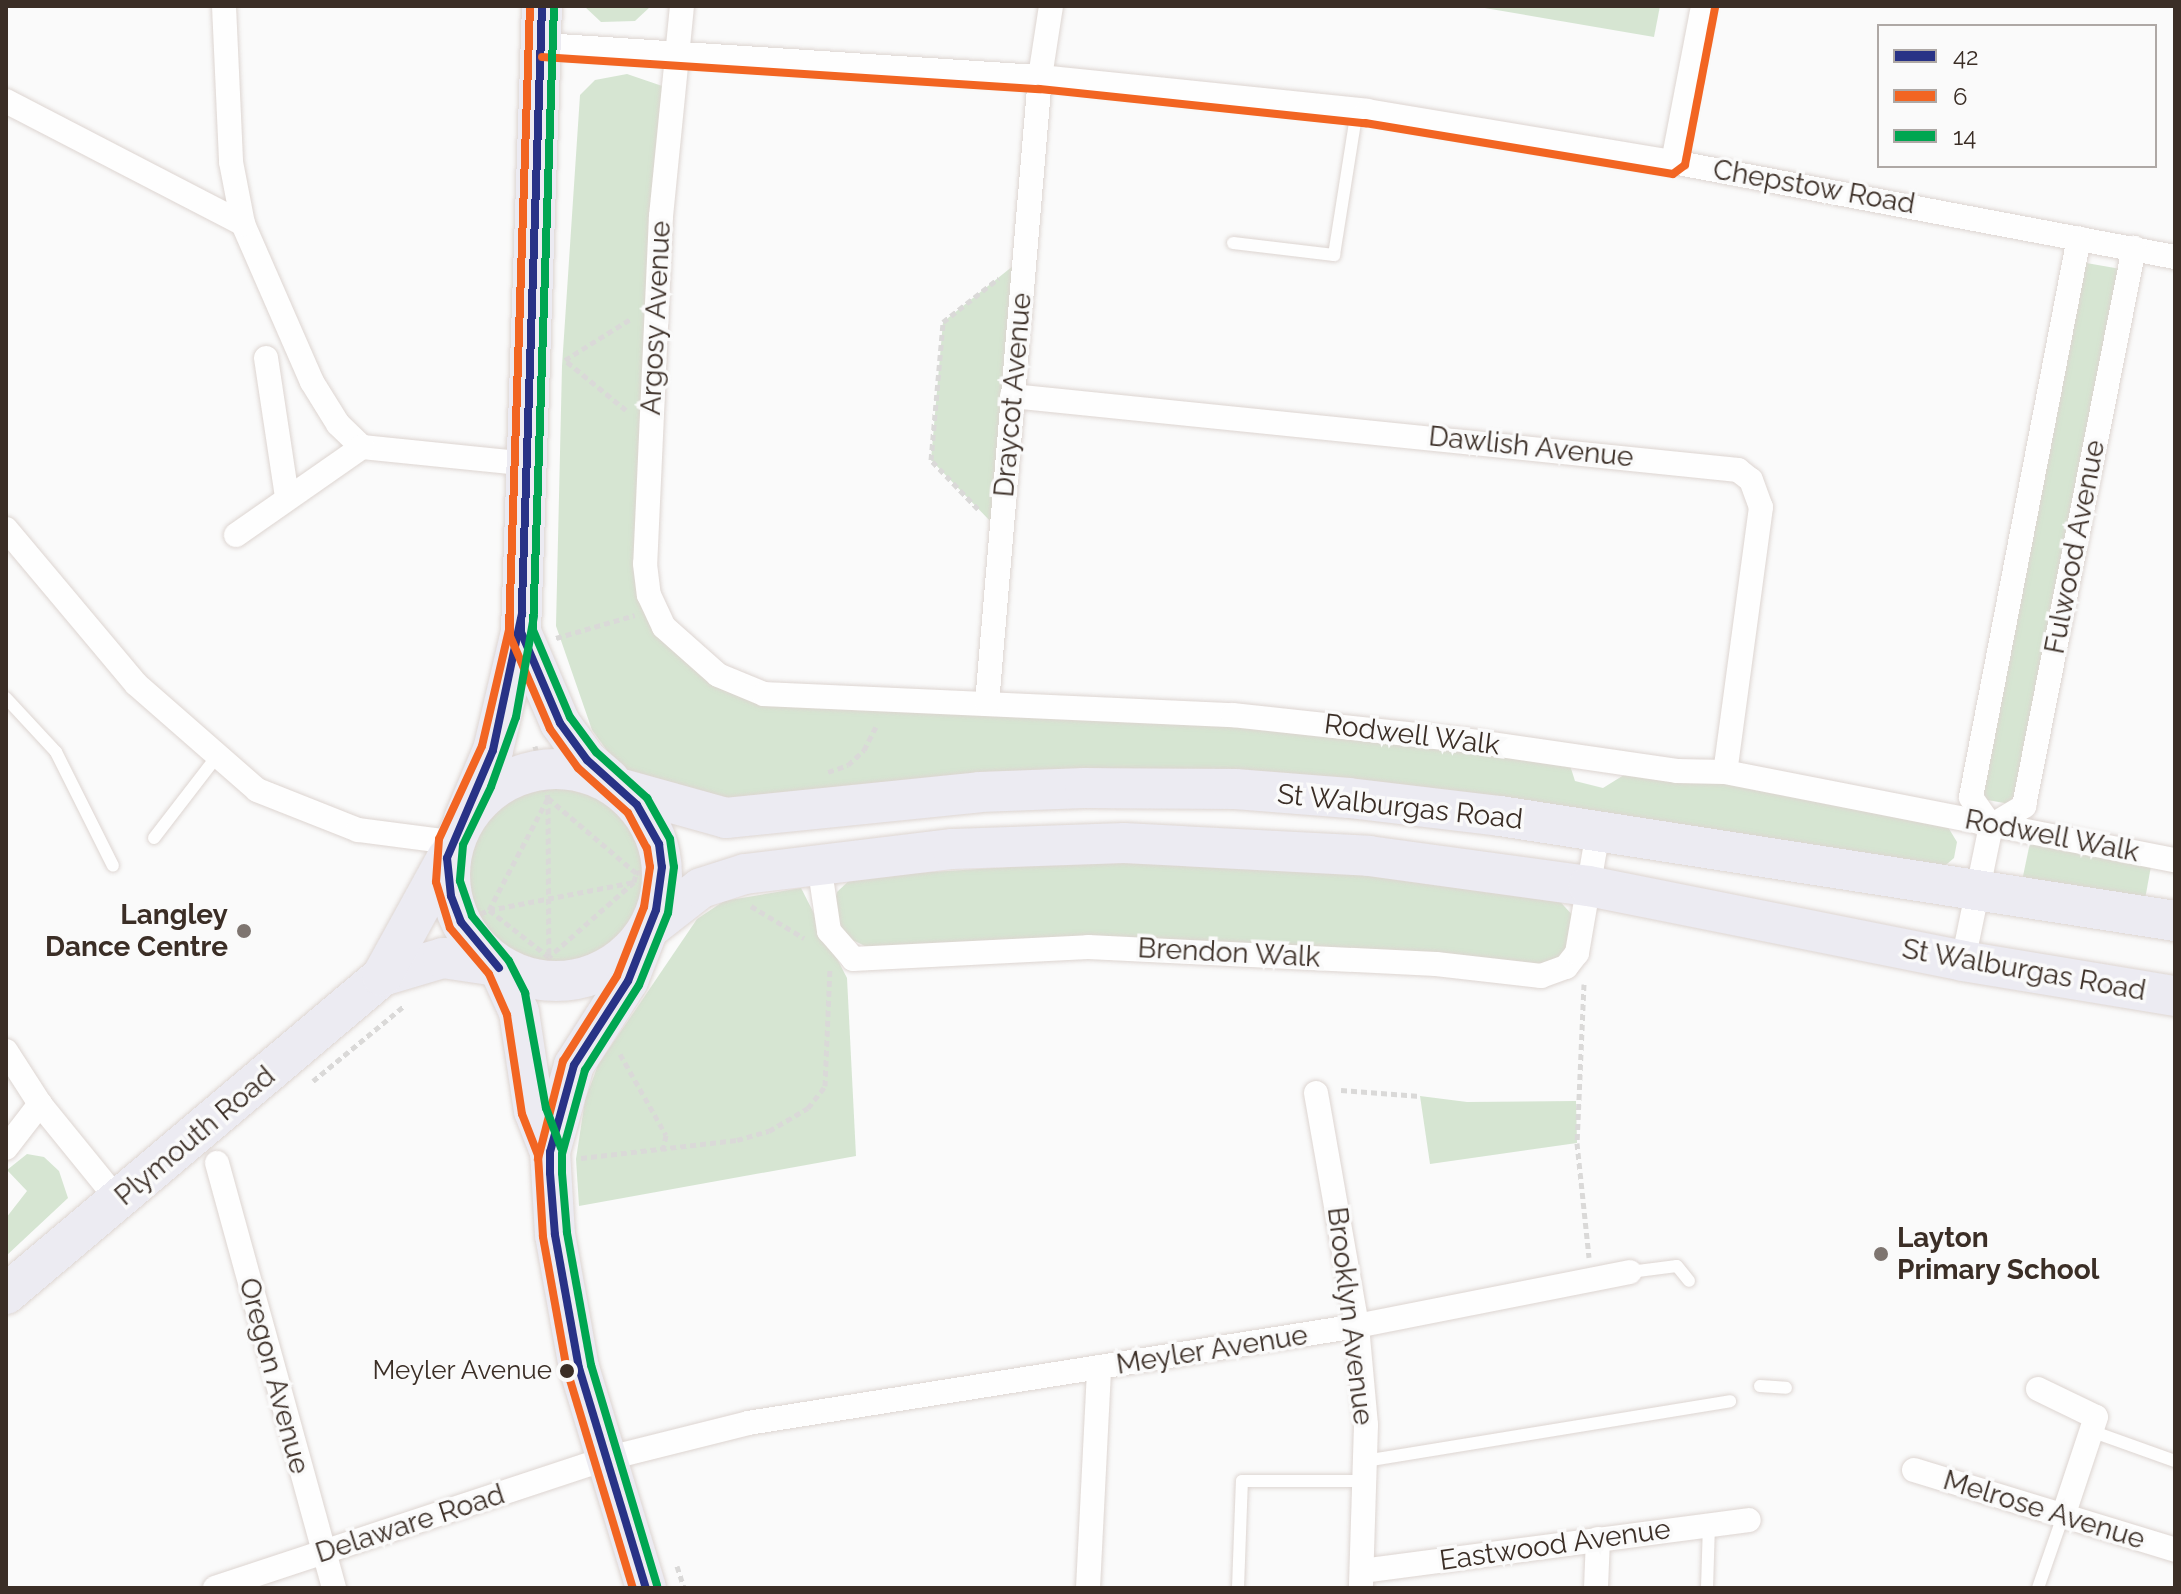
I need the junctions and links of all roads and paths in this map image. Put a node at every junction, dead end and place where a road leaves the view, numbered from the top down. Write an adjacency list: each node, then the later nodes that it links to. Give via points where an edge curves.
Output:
1 (224, 6): 11 (street, via 231,162)
2 (682, 6): 6 (street, Argosy Avenue)
3 (1051, 6): 7 (street, Draycot Avenue)
4 (1703, 6): 10 (street)
5 (543, 25): 6 (street, Chepstow Road); 22 (main road)
6 (675, 56): 7 (street, Chepstow Road); 17 (street, Argosy Avenue)
7 (1040, 77): 9 (street, Chepstow Road); 15 (street, Draycot Avenue)
8 (6, 101): 11 (street)
9 (1357, 110): 10 (street, Chepstow Road); 13 (lane, via 1334,255)
10 (1673, 162): 12 (street, Chepstow Road)
11 (243, 224): 21 (street, via 312,382 338,424)
12 (2079, 238): 14 (street, Chepstow Road); 38 (street, Fulwood Avenue, via 1971,797)
13 (1233, 243)
14 (2134, 248): 16 (street, Chepstow Road); 38 (street, Fulwood Avenue, via 2024,806)
15 (1025, 257): 19 (street, Draycot Avenue); 25 (path, Draycot Avenue, via 943,322 931,460)
16 (2175, 257)
17 (656, 302): 20 (street, Argosy Avenue); 20 (path, via 565,360)
18 (266, 358): 23 (street)
19 (1012, 396): 25 (street, Draycot Avenue); 34 (street, Dawlish Avenue, via 1738,470 1751,480 1761,507)
20 (650, 429): 27 (street, Argosy Avenue, via 645,537)
21 (362, 447): 22 (street); 23 (street)
22 (528, 464): 29 (main road)
23 (287, 497): 26 (street)
24 (6, 529): 33 (street, via 136,684)
25 (1001, 533): 32 (street, Draycot Avenue)
26 (236, 535)
27 (649, 595): 28 (street, Argosy Avenue); 29 (path, via 634,617)
28 (664, 627): 31 (street, Rodwell Walk, via 694,659 745,690)
29 (536, 636): 36 (main road, via 560,723 587,760); 41 (main road)
30 (6, 698): 44 (lane, via 56,752)
31 (887, 699): 32 (street, Rodwell Walk); 35 (path, via 864,750 848,765)
32 (987, 703): 34 (street, Rodwell Walk, via 1302,721 1677,771)
33 (218, 755): 40 (lane); 41 (street, via 257,790 358,830)
34 (1725, 772): 38 (street, Rodwell Walk)
35 (824, 773)
36 (619, 787): 39 (main road, St Walburgas Road, via 726,818 980,792 1235,789 1407,803); 41 (main road, St Walburgas Road, via 566,770 541,770 505,784); 53 (main road, via 651,825 659,844 661,885)
37 (548, 798): 45 (path, via 639,872); 48 (path); 50 (path)
38 (1991, 826): 42 (street, Rodwell Walk); 47 (street)
39 (1598, 832): 46 (street); 47 (main road, St Walburgas Road)
40 (154, 838)
41 (454, 840): 58 (main road, via 451,896 461,922); 60 (main road, Plymouth Road)
42 (2175, 860)
43 (819, 864): 46 (main road, St Walburgas Road, via 953,849 1124,843 1369,856); 53 (main road, St Walburgas Road, via 701,888); 56 (street, via 829,931)
44 (113, 866)
45 (634, 882): 48 (path); 55 (path)
46 (1589, 886): 57 (main road, St Walburgas Road); 59 (street, via 1577,953)
47 (1976, 891): 52 (main road, St Walburgas Road); 57 (street)
48 (548, 896): 50 (path); 55 (path)
49 (753, 897): 54 (path, via 739,899)
50 (489, 910): 51 (path); 55 (path)
51 (476, 914)
52 (2175, 921)
53 (649, 930): 58 (main road, Plymouth Road, via 616,959 586,975 549,980); 70 (main road, via 628,981 574,1065)
54 (807, 940)
55 (549, 957)
56 (843, 958): 59 (street, Brendon Walk, via 1088,947 1436,964 1541,976); 69 (path, via 826,995 825,1086 808,1108 758,1134)
57 (1963, 961): 61 (main road, St Walburgas Road)
58 (497, 967): 60 (main road, Plymouth Road, via 443,958); 70 (main road, via 519,1012 534,1111)
59 (1566, 967): 74 (path, via 1585,976 1576,1129)
60 (397, 988): 64 (path); 72 (main road, Plymouth Road)
61 (2175, 996)
62 (613, 1044): 69 (path, via 635,1073 666,1135)
63 (6, 1051): 67 (street)
64 (309, 1085)
65 (1316, 1093): 66 (path, via 1360,1089); 77 (street, Brooklyn Avenue)
66 (1420, 1096)
67 (40, 1104): 68 (street); 72 (street)
68 (6, 1148)
69 (663, 1151): 70 (path)
70 (570, 1157): 84 (main road, via 558,1250 579,1368)
71 (217, 1163): 93 (street, Oregon Avenue)
72 (118, 1200): 76 (main road, Plymouth Road)
73 (1630, 1272): 74 (street, Meyler Avenue); 75 (lane, via 1677,1266)
74 (1591, 1281): 77 (street, Meyler Avenue)
75 (1689, 1281)
76 (6, 1294)
77 (1357, 1326): 78 (street, Meyler Avenue); 87 (street, Brooklyn Avenue)
78 (1099, 1369): 84 (street, Meyler Avenue, via 748,1423); 98 (street)
79 (1760, 1386): 80 (lane)
80 (1786, 1388)
81 (2038, 1389): 83 (street, via 2096,1417)
82 (1730, 1401): 87 (lane)
83 (2091, 1431): 85 (lane); 88 (street)
84 (605, 1459): 93 (street, Delaware Road); 97 (main road)
85 (2175, 1461)
86 (1914, 1470): 88 (street, Melrose Avenue)
87 (1364, 1471): 94 (street, Brooklyn Avenue); 99 (lane, via 1242,1481)
88 (2063, 1516): 92 (street, Melrose Avenue); 102 (lane)
89 (1749, 1520): 90 (street, Eastwood Avenue)
90 (1709, 1525): 91 (street, Eastwood Avenue); 101 (lane)
91 (1598, 1539): 94 (street, Eastwood Avenue); 100 (street)
92 (2175, 1550)
93 (324, 1552): 95 (street, Delaware Road); 96 (street, Oregon Avenue)
94 (1362, 1579)
95 (215, 1588)
96 (334, 1588)
97 (646, 1588)
98 (1088, 1588)
99 (1238, 1588)
100 (1596, 1588)
101 (1707, 1588)
102 (2038, 1588)

